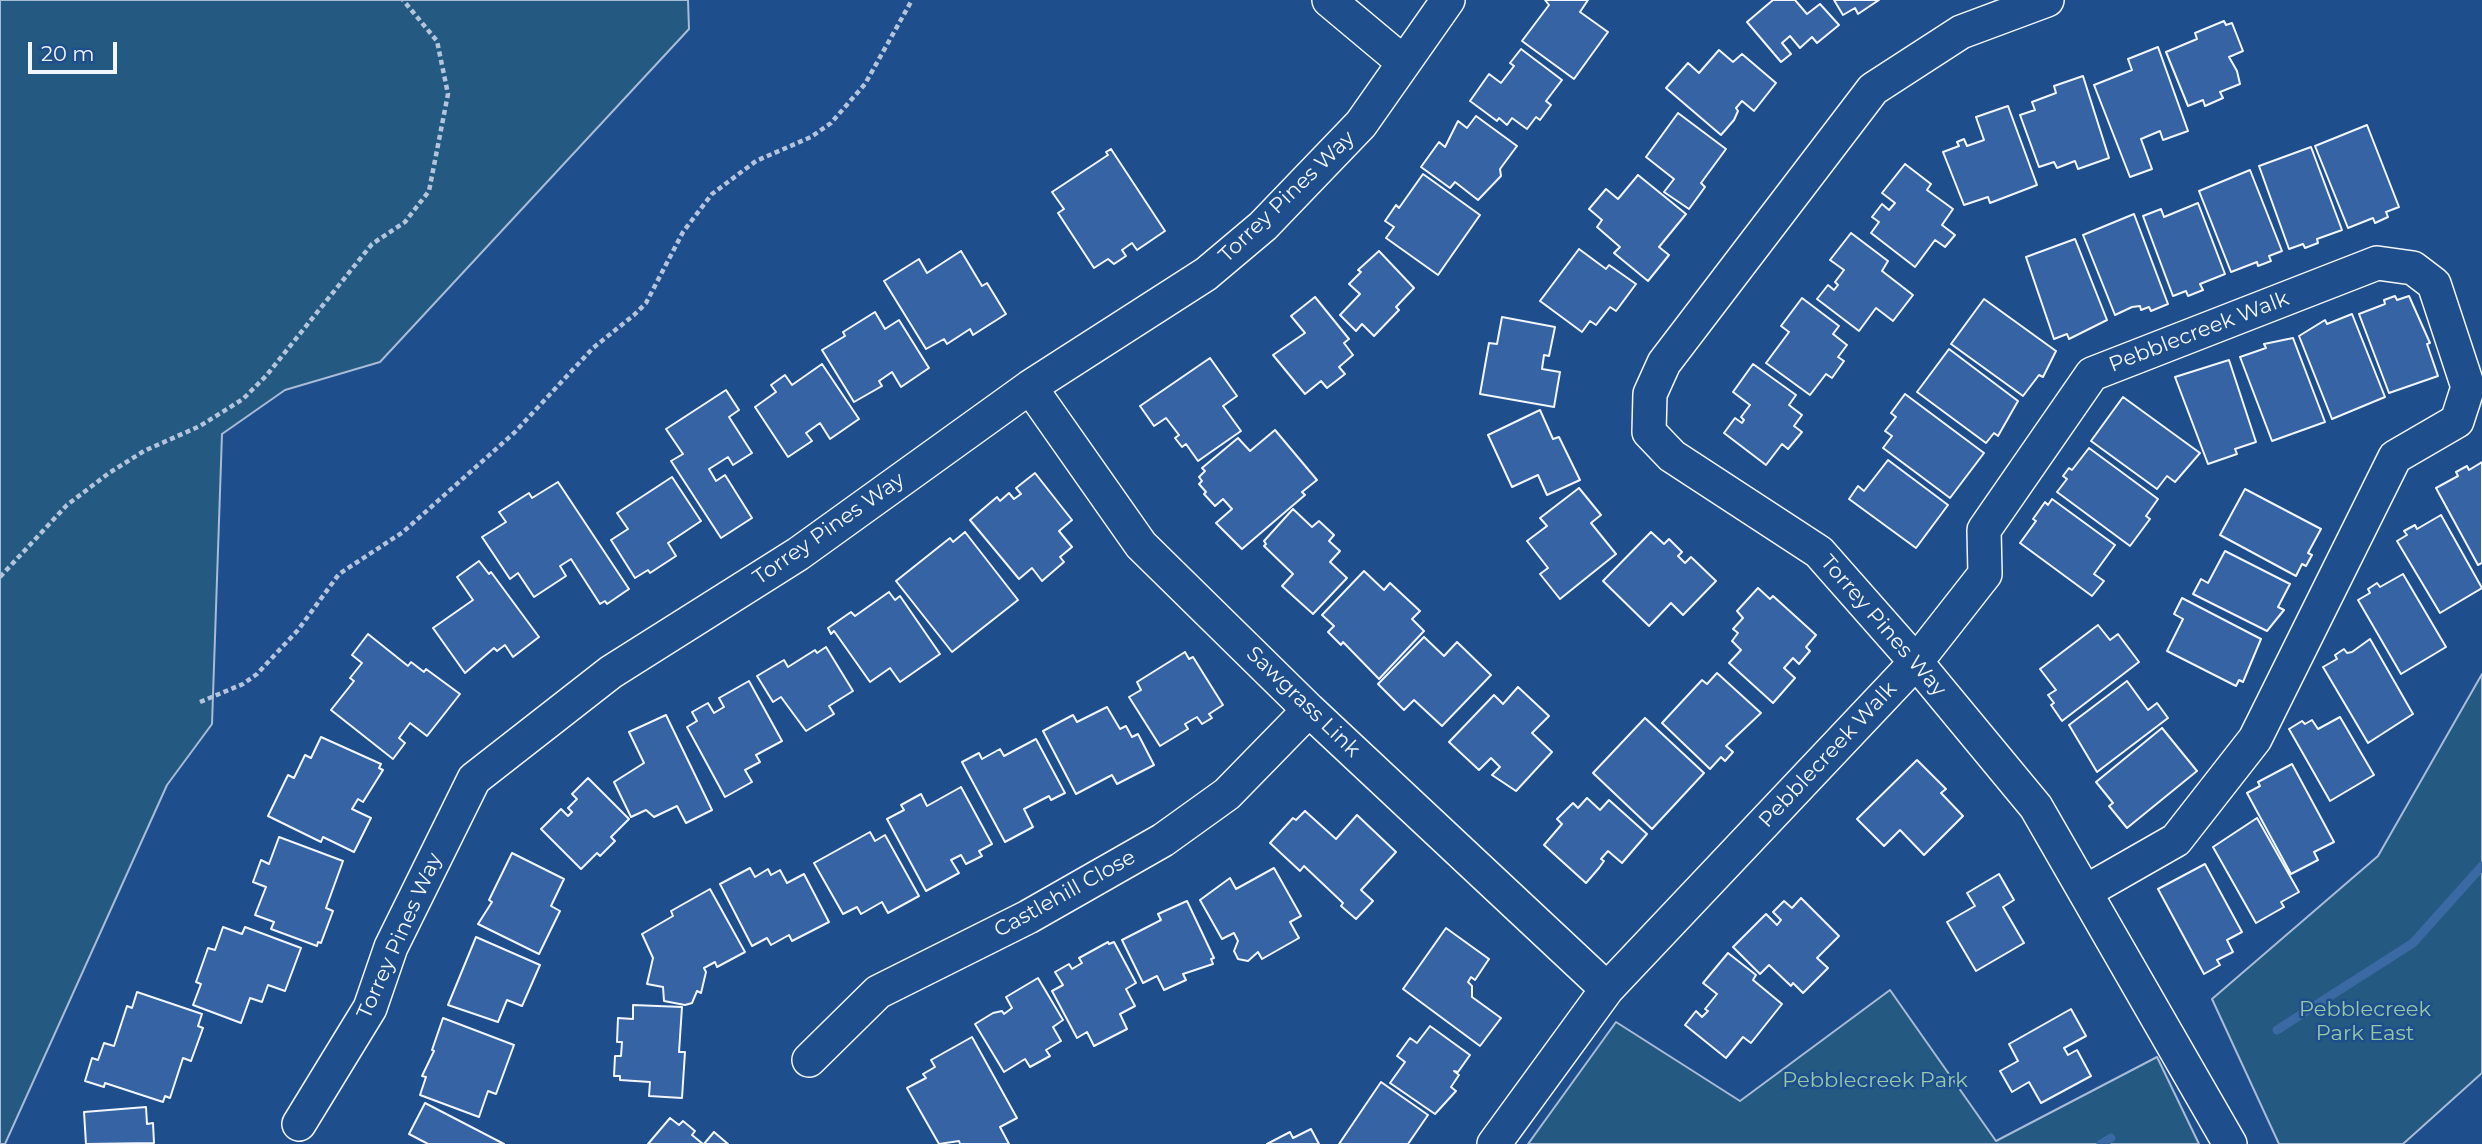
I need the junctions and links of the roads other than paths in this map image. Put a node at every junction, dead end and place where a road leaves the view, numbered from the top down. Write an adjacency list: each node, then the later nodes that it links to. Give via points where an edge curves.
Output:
1 (1329, 0): 4 (street)
2 (1448, 0): 4 (street, Torrey Pines Way)
3 (2047, 0): 6 (street, Torrey Pines Way, via 1961,32 1873,89 1664,363 1650,394 1649,432 1672,456 1819,552)
4 (1403, 62): 5 (street, Torrey Pines Way, via 1361,124 1263,226 1206,274)
5 (1030, 387): 7 (street, Sawgrass Link, via 1141,545); 11 (street, Torrey Pines Way, via 799,554 611,671 474,779 391,947 370,1008)
6 (1916, 662): 8 (street, Torrey Pines Way, via 2036,807); 8 (street, Pebblecreek Walk, via 1985,574 1984,530 2092,374 2378,263 2413,268 2434,284 2468,387 2457,421 2395,457 2255,739 2176,840); 9 (street, Pebblecreek Walk)
7 (1310, 710): 9 (street, Sawgrass Link); 10 (street, Castlehill Close, via 1227,794 1163,840 1028,917 878,992)
8 (2085, 892): 13 (street, Torrey Pines Way)
9 (1607, 989): 12 (street, Pebblecreek Walk)
10 (809, 1060)
11 (299, 1124)
12 (1494, 1144)
13 (2230, 1144)

